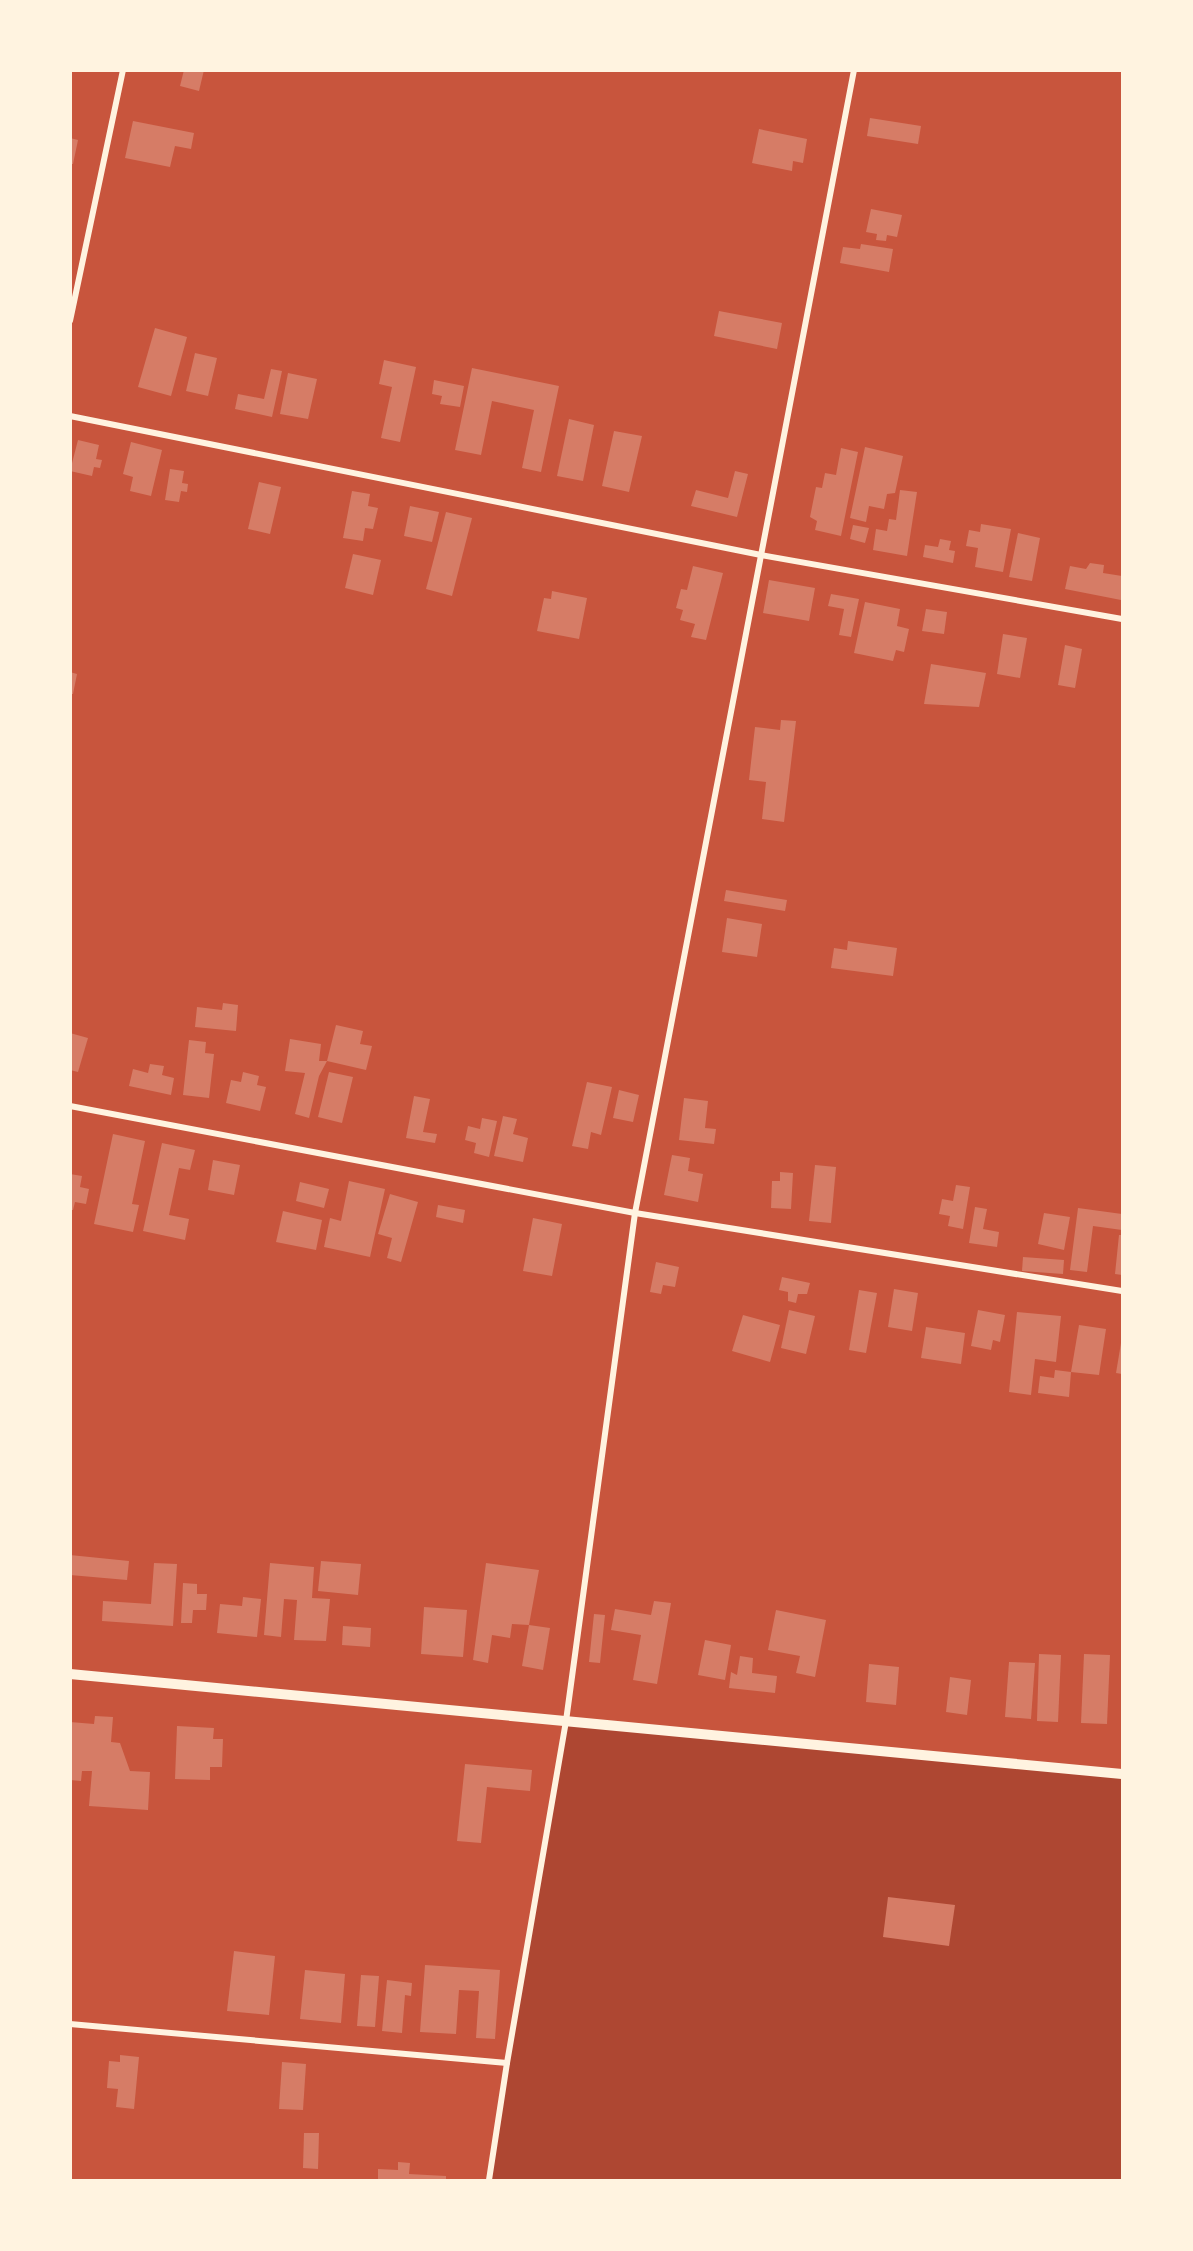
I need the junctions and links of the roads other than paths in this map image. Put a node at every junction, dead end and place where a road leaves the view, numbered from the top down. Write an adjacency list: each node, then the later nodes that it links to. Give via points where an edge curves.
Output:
1 (123, 70): 3 (street)
2 (854, 70): 5 (street)
3 (70, 321)
4 (70, 416): 5 (street)
5 (761, 555): 6 (street); 8 (street)
6 (1122, 619)
7 (70, 1106): 8 (street)
8 (635, 1213): 9 (street); 11 (street)
9 (1122, 1291)
10 (70, 1674): 11 (street)
11 (566, 1721): 12 (street); 14 (street)
12 (1122, 1774)
13 (70, 2024): 14 (street)
14 (507, 2063): 15 (street)
15 (489, 2181)

